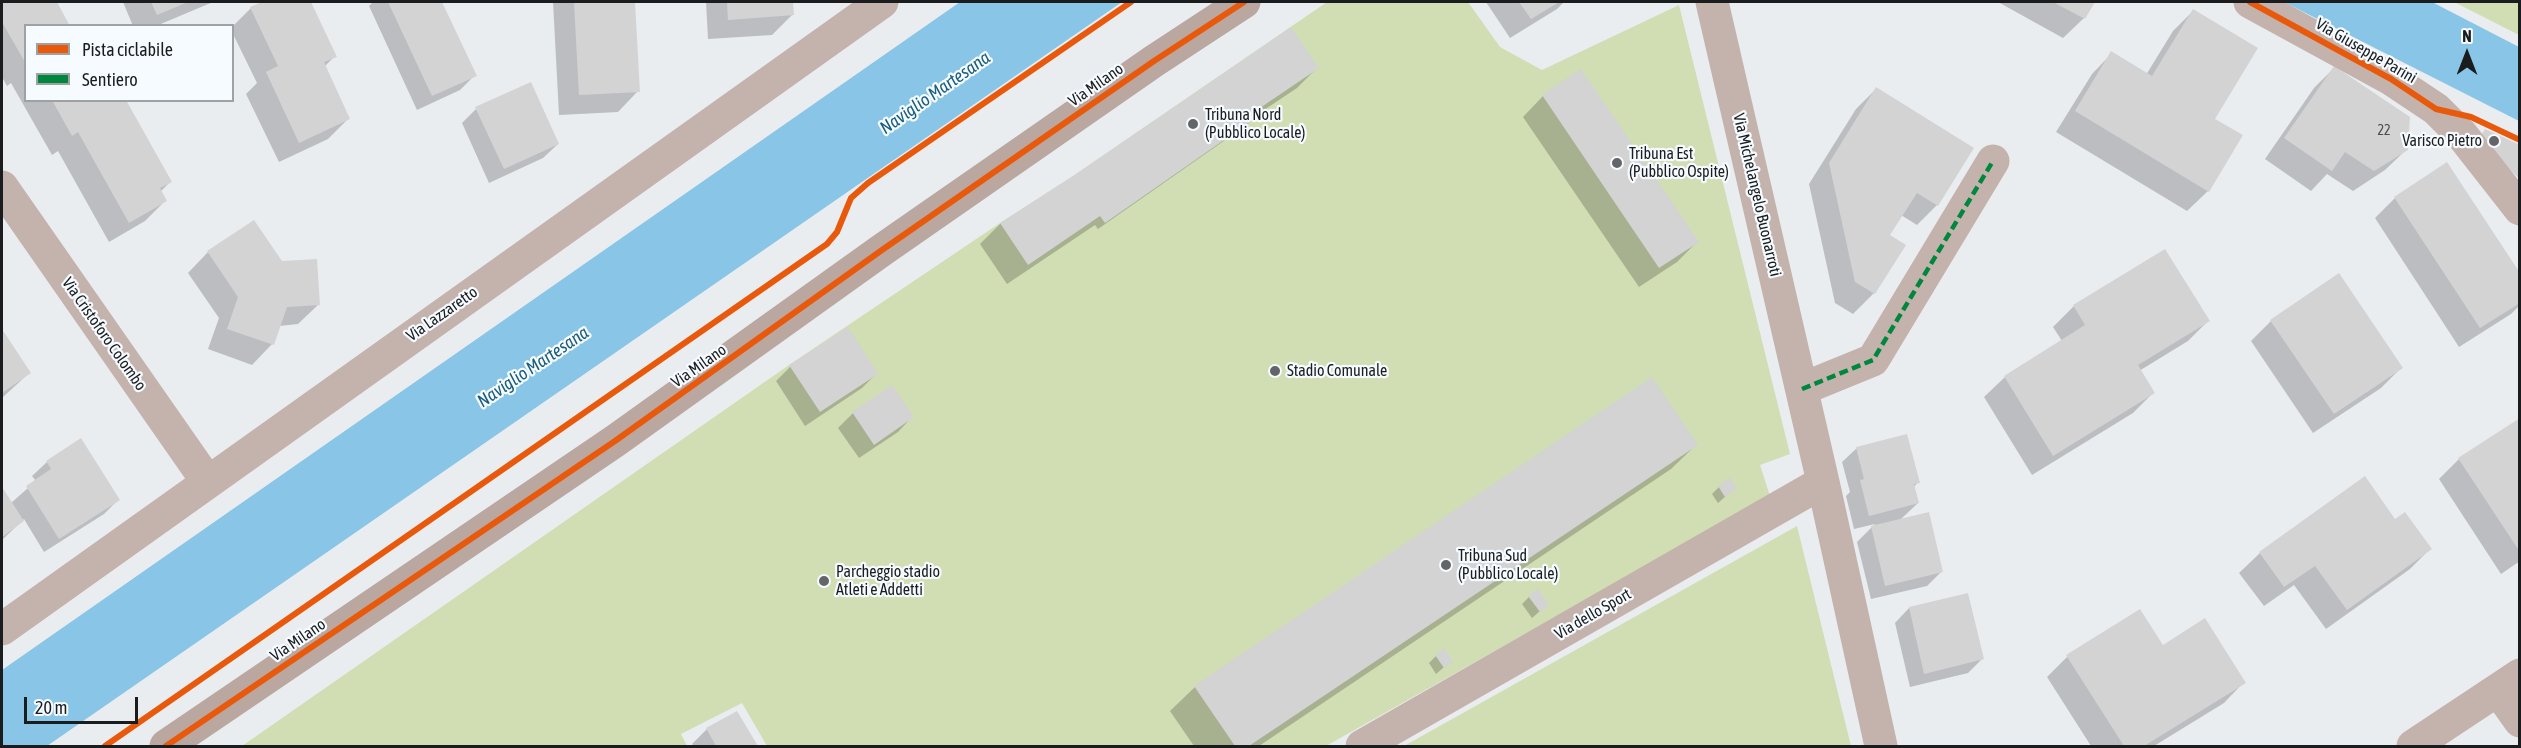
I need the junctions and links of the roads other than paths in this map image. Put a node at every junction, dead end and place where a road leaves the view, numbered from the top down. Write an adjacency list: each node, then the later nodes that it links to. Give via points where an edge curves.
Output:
1 (882, 2): 9 (street, Via Lazzaretto)
2 (1244, 2): 14 (street, Via Milano, via 882,250 615,441)
3 (1713, 2): 8 (street, Via Michelangelo Buonarroti)
4 (2250, 2): 7 (street, Via Giuseppe Parini, via 2391,79 2436,109 2462,135)
5 (1993, 161): 8 (street, via 1872,360)
6 (2, 187): 9 (street, Via Cristoforo Colombo)
7 (2520, 209)
8 (1802, 389): 10 (street, Via Michelangelo Buonarroti)
9 (207, 481): 11 (street, Via Lazzaretto)
10 (1823, 482): 15 (street, Via dello Sport); 16 (street, Via Michelangelo Buonarroti)
11 (2, 629)
12 (2509, 682): 13 (street); 17 (street)
13 (2520, 721)
14 (166, 747)
15 (1362, 747)
16 (1881, 747)
17 (2413, 747)

